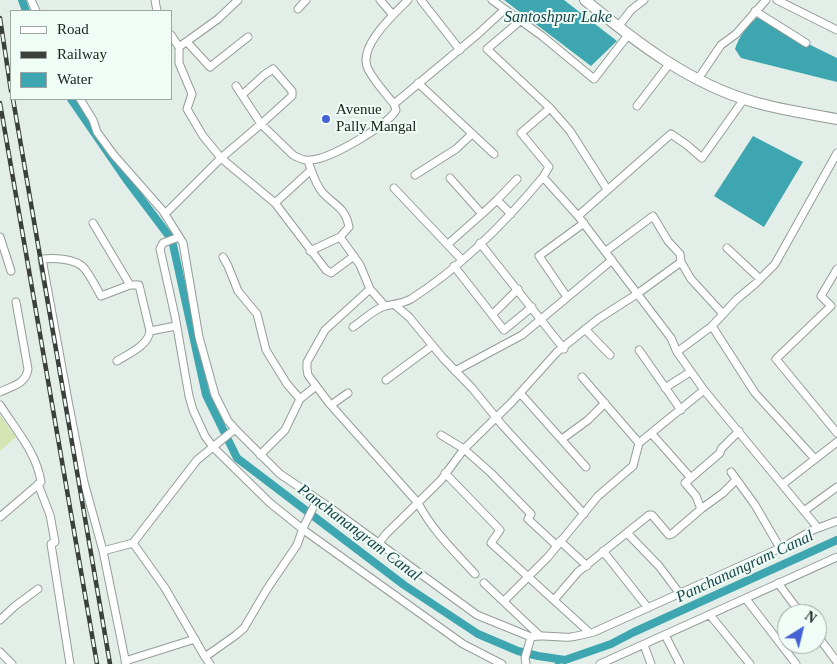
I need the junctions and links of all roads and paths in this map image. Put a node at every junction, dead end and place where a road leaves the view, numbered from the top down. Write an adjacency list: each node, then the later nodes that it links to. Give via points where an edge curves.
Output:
1 (238, 0): 21 (street)
2 (306, 0): 11 (street)
3 (380, 0): 14 (street)
4 (408, 0): 14 (street)
5 (422, 0): 24 (street)
6 (492, 0): 12 (street)
7 (585, 0): 16 (main road)
8 (644, 0): 16 (street)
9 (766, 0): 13 (street)
10 (777, 0): 17 (street)
11 (298, 9)
12 (504, 10): 15 (street); 24 (street)
13 (755, 11): 22 (street); 26 (street, via 736,34 721,45)
14 (393, 15): 32 (street, via 376,35 366,62)
15 (520, 21): 18 (street, via 594,80); 34 (street, via 487,48)
16 (618, 27): 18 (main road)
17 (837, 30)
18 (628, 35): 25 (main road)
19 (172, 36): 23 (street)
20 (248, 36): 21 (street, via 210,67)
21 (187, 42): 23 (street)
22 (806, 43)
23 (180, 47): 40 (street, via 179,63 192,94 187,109)
24 (460, 50): 27 (street)
25 (670, 63): 26 (main road); 33 (street)
26 (698, 79): 30 (main road)
27 (418, 84): 32 (street); 37 (street)
28 (236, 86): 29 (street)
29 (242, 95): 36 (street); 36 (street, via 273,69 292,91 292,96)
30 (744, 99): 35 (main road); 48 (street, via 702,158 671,134)
31 (81, 100): 51 (street, via 113,154)
32 (394, 104): 41 (street, via 394,115 370,132 345,148)
33 (637, 106)
34 (550, 108): 44 (street, via 521,133 549,168); 48 (street, via 570,131)
35 (837, 119)
36 (261, 124): 40 (street); 41 (street, via 292,155)
37 (472, 134): 38 (street); 43 (street, via 456,149)
38 (494, 154)
39 (837, 154): 73 (street, via 775,264)
40 (221, 158): 50 (street); 51 (street)
41 (308, 160): 42 (street)
42 (311, 170): 50 (street); 57 (street, via 322,192 344,213 349,226)
43 (415, 175)
44 (543, 177): 53 (street); 54 (street)
45 (450, 178): 52 (street)
46 (517, 178): 49 (street)
47 (394, 188): 61 (street)
48 (608, 189): 54 (street)
49 (497, 200): 52 (street); 53 (street)
50 (274, 203): 63 (street)
51 (166, 214): 59 (street)
52 (482, 214): 61 (street)
53 (511, 214): 60 (street)
54 (578, 216): 56 (street)
55 (93, 223): 74 (street)
56 (584, 223): 64 (street); 78 (street, via 539,256)
57 (340, 237): 63 (street); 65 (street)
58 (0, 238): 72 (street)
59 (176, 238): 86 (street, via 163,242 160,249); 113 (street, via 183,243 199,337 215,395)
60 (480, 243): 67 (street); 76 (street)
61 (448, 244): 67 (street)
62 (727, 248): 73 (street)
63 (310, 251): 65 (street, via 331,273)
64 (606, 252): 68 (street); 69 (street, via 653,216 680,254)
65 (354, 256): 75 (street)
66 (223, 257): 107 (street, via 238,291 257,314 270,356)
67 (462, 260): 70 (street)
68 (612, 260): 77 (street); 78 (street)
69 (681, 262): 77 (street); 83 (street)
70 (454, 266): 81 (street, via 409,300); 84 (street)
71 (837, 269): 116 (street, via 821,296 831,306 776,359)
72 (11, 271)
73 (760, 279): 83 (street)
74 (130, 285): 90 (street, via 138,285); 147 (street, via 101,296 82,266 69,260 42,259 84,482)
75 (370, 289): 80 (street); 101 (street, via 325,330 307,362 308,375)
76 (518, 289): 82 (street); 84 (street)
77 (637, 294): 89 (street); 94 (street)
78 (566, 296): 85 (street)
79 (16, 302): 104 (street, via 28,374 22,382)
80 (385, 306): 81 (street); 88 (street)
81 (395, 306): 91 (street, via 409,317)
82 (532, 307): 84 (street, via 504,330); 85 (street)
83 (723, 314): 87 (street)
84 (492, 315)
85 (541, 319): 92 (street); 97 (street, via 522,334)
86 (176, 326): 90 (street); 121 (street, via 193,410 204,436)
87 (712, 326): 94 (street); 124 (street, via 755,393)
88 (353, 327)
89 (585, 330): 92 (street); 95 (street)
90 (150, 331): 96 (street, via 143,344)
91 (432, 346): 97 (street); 100 (street)
92 (564, 349): 106 (street, via 557,352)
93 (639, 350): 102 (street)
94 (677, 352): 98 (street)
95 (610, 355)
96 (117, 361)
97 (455, 371): 112 (street)
98 (690, 372): 102 (street); 103 (street)
99 (582, 377): 108 (street)
100 (386, 380)
101 (316, 386): 107 (street); 110 (street)
102 (665, 388): 111 (street)
103 (704, 390): 111 (street); 114 (street)
104 (0, 392)
105 (348, 392): 110 (street)
106 (520, 393): 112 (street); 118 (street)
107 (300, 400): 123 (street, via 284,430)
108 (605, 403): 118 (street); 120 (street)
109 (0, 405): 130 (street, via 39,470 41,482)
110 (331, 405): 134 (street)
111 (681, 410): 115 (street)
112 (496, 416): 122 (street); 137 (street)
113 (235, 429): 121 (street); 123 (street)
114 (739, 431): 128 (street); 131 (street)
115 (651, 433): 120 (street); 128 (street)
116 (837, 433)
117 (441, 435): 122 (street)
118 (562, 439): 125 (street)
119 (837, 442): 124 (street)
120 (639, 443): 137 (street, via 633,466 603,491)
121 (216, 445): 140 (street, via 270,503); 143 (street, via 196,460)
122 (464, 449): 127 (street); 144 (street, via 531,514 528,519)
123 (260, 455): 133 (street, via 280,474)
124 (815, 459): 131 (street)
125 (586, 466)
126 (731, 472): 129 (street)
127 (445, 473): 134 (street); 152 (street, via 500,530 492,543)
128 (691, 478): 135 (street, via 685,483 696,496)
129 (736, 480): 135 (street); 146 (street)
130 (38, 484): 138 (street); 177 (street, via 50,515 55,542 51,544)
131 (783, 484): 136 (street)
132 (837, 487): 136 (street)
133 (317, 500): 140 (street); 145 (street)
134 (418, 503): 145 (street); 151 (street, via 447,545)
135 (701, 509): 142 (street, via 672,534 650,515)
136 (804, 511): 141 (street)
137 (584, 514): 144 (street)
138 (0, 517)
139 (837, 521): 141 (street)
140 (303, 528): 171 (street, via 298,545 244,628); 179 (street, via 457,640)
141 (818, 528): 146 (street)
142 (627, 532): 148 (street); 156 (street)
143 (133, 543): 147 (street); 167 (street)
144 (558, 543): 150 (street); 152 (street)
145 (378, 544): 166 (street, via 477,615)
146 (780, 548): 156 (street)
147 (103, 551): 174 (street)
148 (603, 551): 150 (street); 161 (street)
149 (837, 557): 154 (street)
150 (587, 566): 158 (street)
151 (475, 574)
152 (529, 576): 158 (street); 159 (street)
153 (484, 583): 159 (street)
154 (778, 583): 157 (street); 160 (street)
155 (38, 589): 163 (street)
156 (680, 594): 161 (street)
157 (746, 599): 162 (street); 184 (street)
158 (554, 600): 164 (street)
159 (504, 601): 166 (street)
160 (794, 604)
161 (648, 608): 164 (street)
162 (710, 615): 165 (street); 183 (street)
163 (0, 620)
164 (590, 633): 166 (street)
165 (665, 635): 168 (street); 182 (street)
166 (533, 638): 172 (street)
167 (195, 639): 171 (street); 174 (street)
168 (644, 644): 173 (street); 181 (street)
169 (827, 648): 175 (street)
170 (0, 652): 176 (street)
171 (205, 656): 178 (street)
172 (526, 661)
173 (616, 661): 180 (street)
174 (125, 662)
175 (837, 662)
176 (12, 664)
177 (70, 664)
178 (210, 664)
179 (502, 664)
180 (600, 664)
181 (651, 664)
182 (680, 664)
183 (750, 664)
184 (796, 664)

